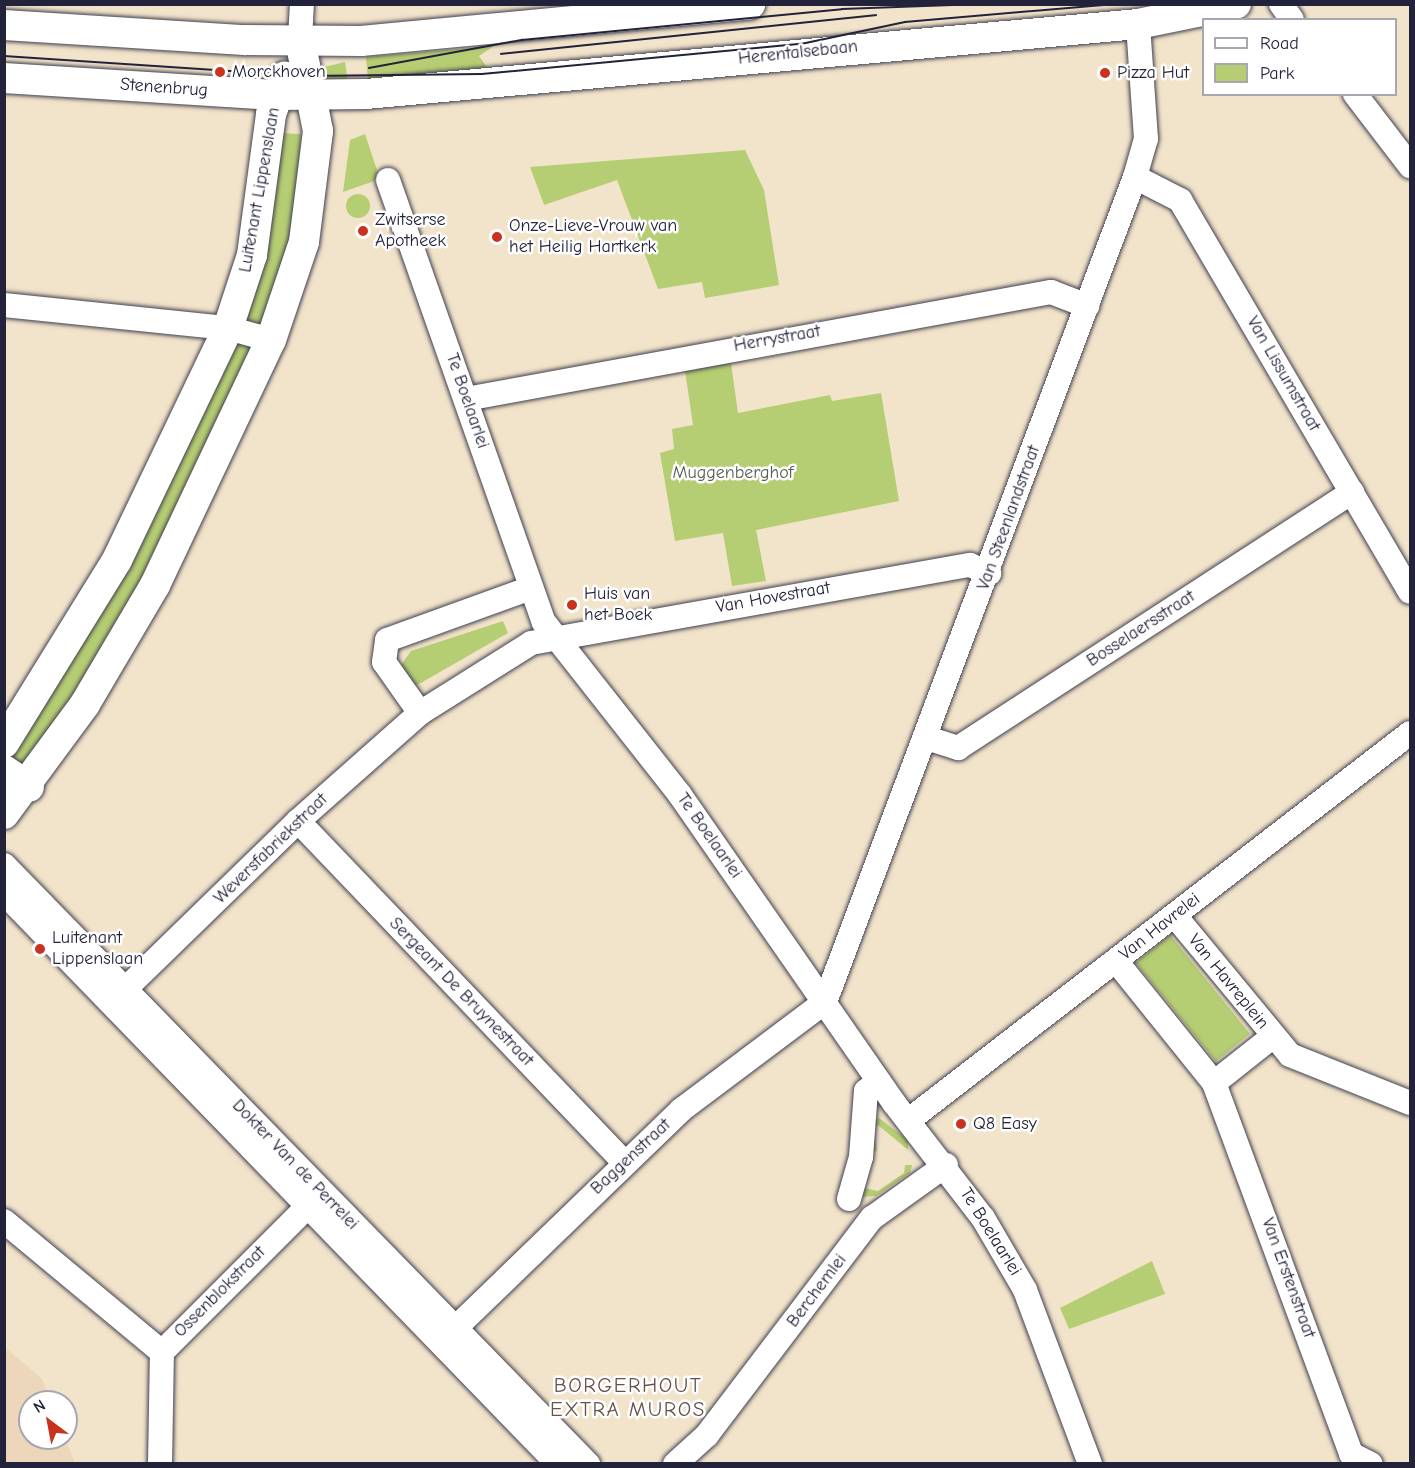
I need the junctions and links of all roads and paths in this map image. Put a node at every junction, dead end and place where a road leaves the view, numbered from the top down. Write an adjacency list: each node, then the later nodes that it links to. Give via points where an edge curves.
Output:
1 (302, 4): 8 (street)
2 (750, 4): 8 (main road)
3 (1236, 4): 6 (main road, Herentalsebaan)
4 (1281, 4): 5 (street)
5 (1291, 18)
6 (1138, 24): 11 (main road, Herentalsebaan); 15 (street, Van Steenlandstraat, via 1146,139)
7 (4, 25): 8 (main road)
8 (309, 40): 10 (main road, Luitenant Lippenslaan); 12 (main road)
9 (4, 78): 10 (main road, Stenenbrug)
10 (278, 94): 12 (main road, Stenenbrug); 19 (main road, Luitenant Lippenslaan, via 271,114 252,255)
11 (359, 94): 12 (main road, Stenenbrug)
12 (313, 95): 20 (main road, via 319,117 304,242)
13 (1357, 96): 14 (street)
14 (1410, 166)
15 (1135, 177): 18 (street, Van Steenlandstraat); 22 (street, Van Lissumstraat, via 1180,200)
16 (388, 180): 21 (street, Te Boelaarlei)
17 (4, 305): 19 (street)
18 (1087, 306): 21 (street, Herrystraat, via 1051,291); 23 (street, Van Steenlandstraat)
19 (228, 328): 20 (street); 30 (main road, Luitenant Lippenslaan, via 117,560)
20 (271, 340): 32 (main road, via 155,585)
21 (466, 399): 24 (street, Te Boelaarlei)
22 (1352, 492): 25 (street, Van Lissumstraat); 29 (street, Bosselaersstraat, via 958,748)
23 (989, 573): 26 (street, Van Hovestraat, via 970,565); 29 (street, Van Steenlandstraat)
24 (531, 588): 26 (street, Te Boelaarlei, via 543,622); 27 (street, via 402,630 387,640 384,662)
25 (1410, 592)
26 (556, 637): 27 (street, Van Hovestraat, via 531,643); 40 (street, Te Boelaarlei, via 680,795)
27 (420, 713): 34 (street, Weversfabriekstraat)
28 (1410, 733): 37 (street, Van Havrelei)
29 (927, 738): 40 (street, Van Steenlandstraat)
30 (4, 743)
31 (4, 770): 32 (main road)
32 (29, 787): 33 (main road)
33 (4, 814)
34 (298, 821): 39 (street, Weversfabriekstraat); 46 (street, Sergeant De Bruynestraat)
35 (4, 865): 39 (street, Dokter Van de Perrelei)
36 (4, 893): 39 (street, Dokter Van de Perrelei)
37 (1175, 916): 38 (street, Van Havrelei); 41 (street, Van Havreplein)
38 (1116, 961): 43 (street); 45 (street, Van Havrelei)
39 (119, 995): 48 (street, Dokter Van de Perrelei)
40 (825, 1002): 42 (street, Te Boelaarlei); 46 (street, Baggenstraat, via 720,1078)
41 (1272, 1037): 43 (street, Van Havreplein); 44 (street, via 1290,1055)
42 (879, 1081): 45 (street, Te Boelaarlei); 49 (street, via 866,1091 861,1157)
43 (1214, 1083): 60 (street, Van Erstenstraat, via 1352,1454)
44 (1410, 1103)
45 (909, 1120): 47 (street, Te Boelaarlei)
46 (624, 1162): 51 (street, Baggenstraat)
47 (946, 1165): 53 (street, Berchemlei, via 872,1218); 59 (street, Te Boelaarlei, via 1025,1290)
48 (314, 1199): 51 (street, Dokter Van de Perrelei); 52 (street, Ossenblokstraat)
49 (849, 1199)
50 (4, 1221): 52 (street)
51 (447, 1336): 55 (street, Dokter Van de Perrelei); 56 (street, Dokter Van de Perrelei)
52 (162, 1352): 54 (street, Ossenblokstraat)
53 (707, 1435): 57 (street, Berchemlei); 58 (street, Berchemlei)
54 (160, 1464)
55 (558, 1464)
56 (588, 1464)
57 (675, 1464)
58 (696, 1464)
59 (1090, 1464)
60 (1371, 1464)

